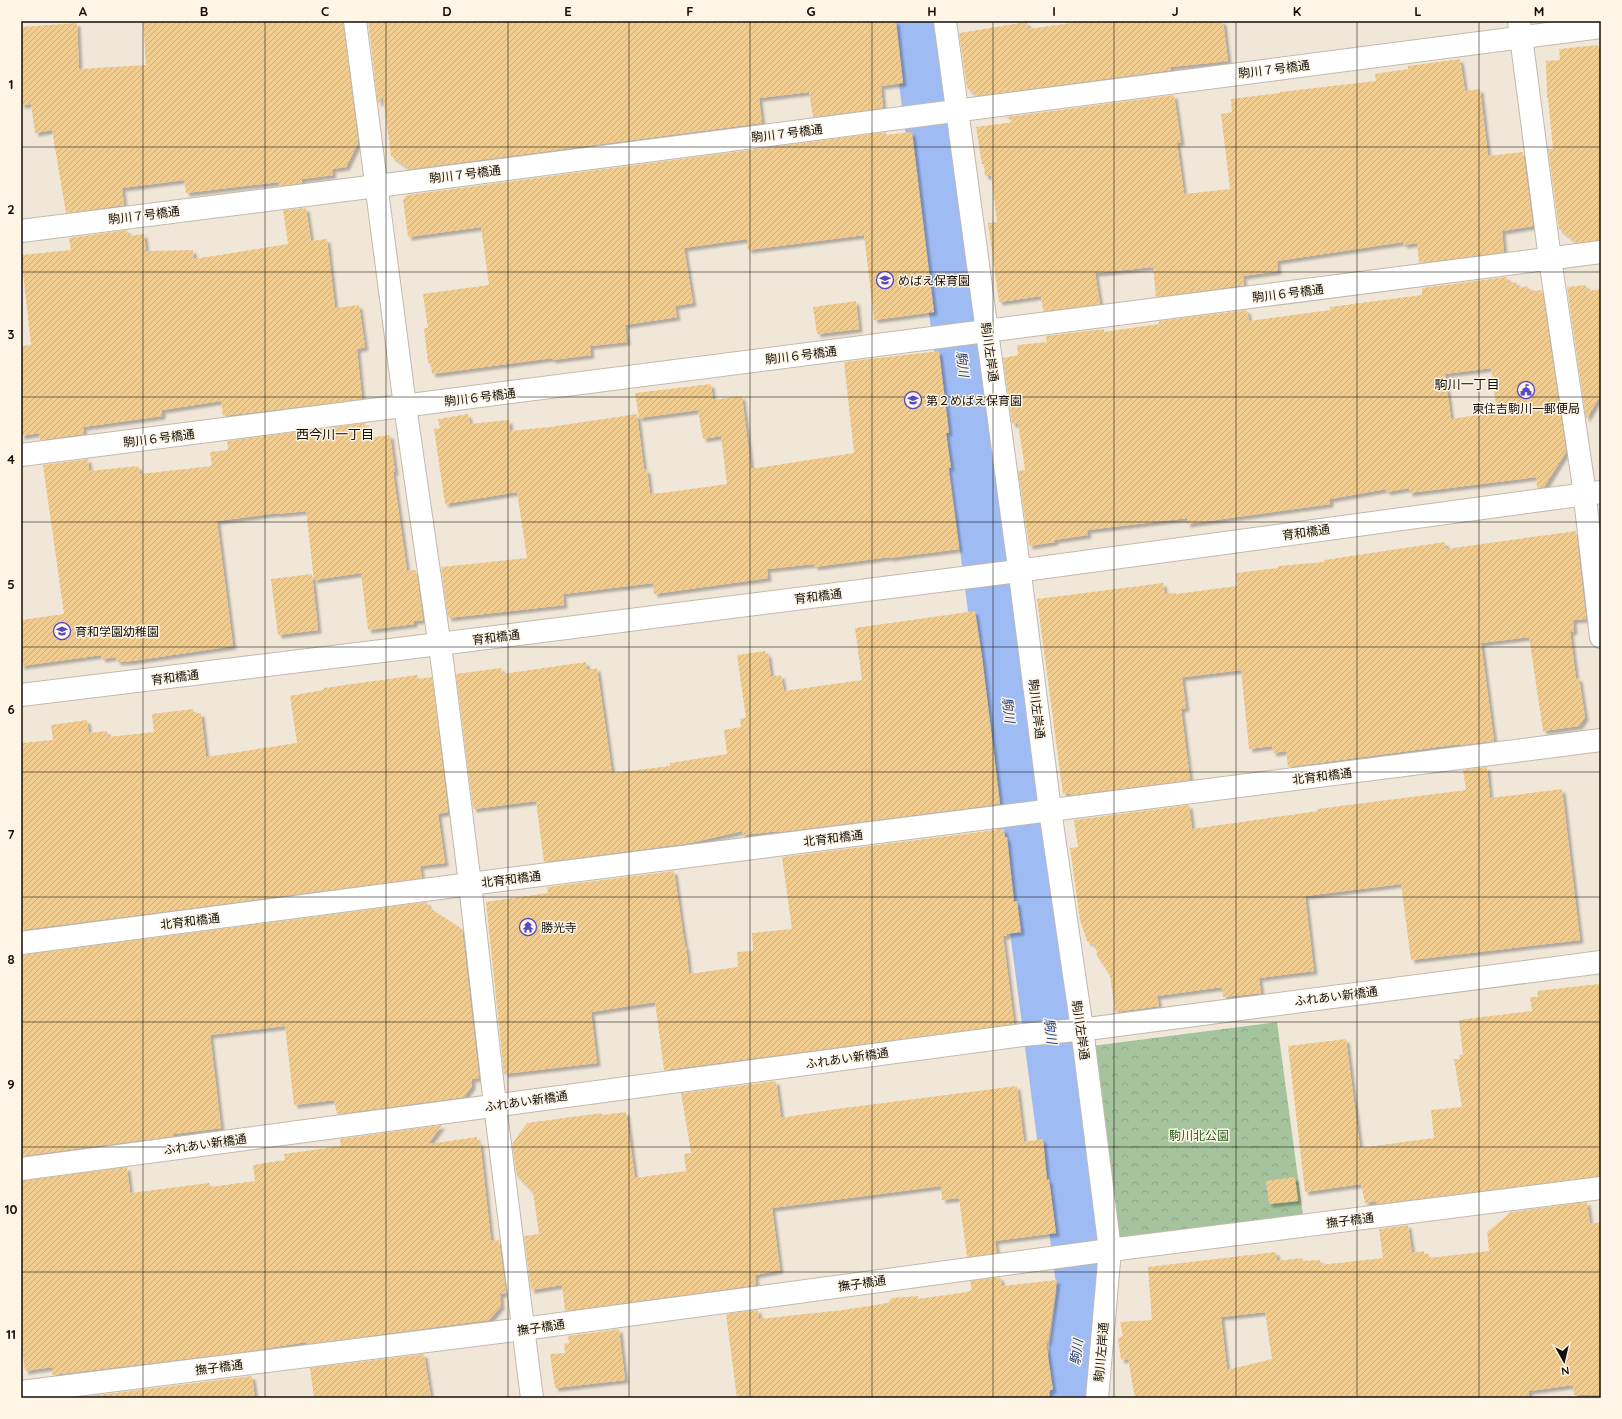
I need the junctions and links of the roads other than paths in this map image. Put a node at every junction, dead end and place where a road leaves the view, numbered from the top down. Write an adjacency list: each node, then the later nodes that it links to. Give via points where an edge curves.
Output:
1 (355, 21): 6 (street)
2 (945, 21): 5 (street, 駒川左岸通)
3 (1601, 26): 4 (street, 駒川７号橋通)
4 (1521, 29): 5 (street, 駒川７号橋通); 9 (street)
5 (951, 111): 6 (street, 駒川７号橋通); 10 (street, 駒川左岸通)
6 (377, 186): 7 (street, 駒川７号橋通); 11 (street)
7 (21, 231)
8 (1601, 252): 9 (street, 駒川６号橋通)
9 (1550, 259): 10 (street, 駒川６号橋通); 13 (street)
10 (981, 332): 11 (street, 駒川６号橋通); 14 (street, 駒川左岸通)
11 (405, 406): 12 (street, 駒川６号橋通); 16 (street)
12 (21, 455)
13 (1593, 493): 14 (street, 育和橋通); 15 (street)
14 (1015, 571): 16 (street, 育和橋通); 19 (street, 駒川左岸通)
15 (1601, 637)
16 (440, 644): 17 (street, 育和橋通); 20 (street)
17 (21, 696)
18 (1601, 740): 19 (street, 北育和橋通)
19 (1046, 811): 20 (street, 北育和橋通); 23 (street, 駒川左岸通)
20 (470, 884): 21 (street, 北育和橋通); 24 (street)
21 (21, 943)
22 (1601, 962): 23 (street, ふれあい新橋通)
23 (1076, 1030): 24 (street, ふれあい新橋通); 27 (street, 駒川左岸通)
24 (495, 1105): 25 (street, ふれあい新橋通); 28 (street)
25 (21, 1169)
26 (1601, 1188): 27 (street, 撫子橋通)
27 (1105, 1250): 28 (street, 撫子橋通); 31 (street, 駒川左岸通)
28 (523, 1329): 29 (street, 撫子橋通); 30 (street)
29 (21, 1392)
30 (532, 1398)
31 (1097, 1398)

